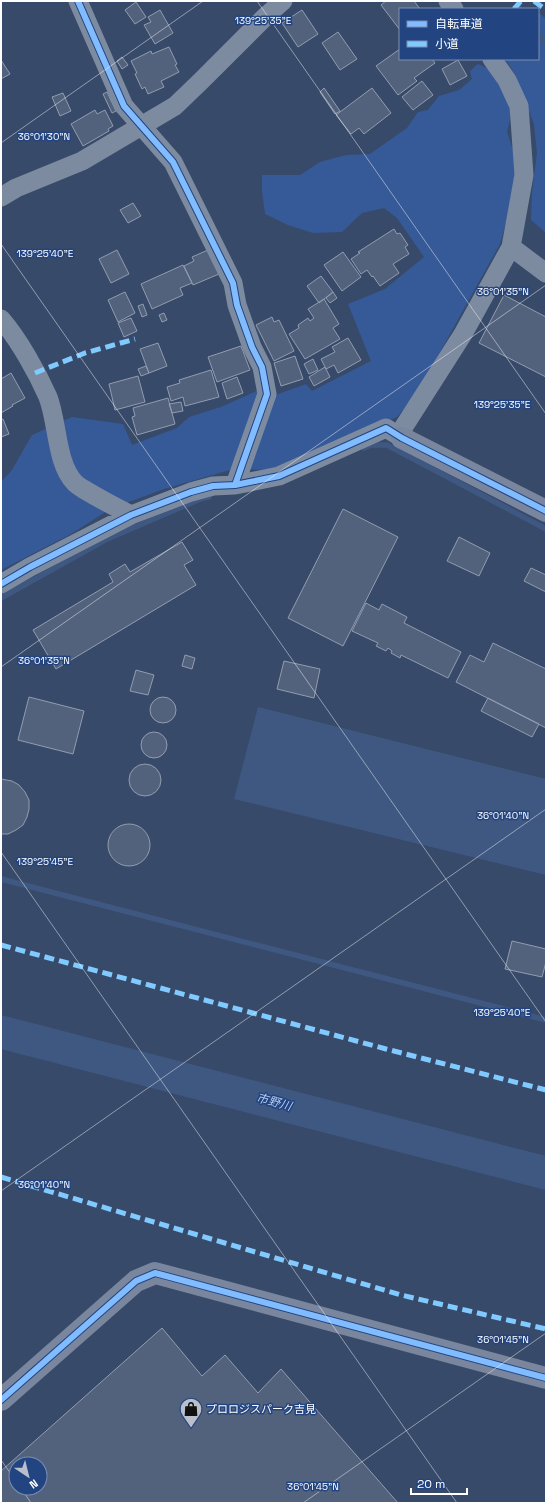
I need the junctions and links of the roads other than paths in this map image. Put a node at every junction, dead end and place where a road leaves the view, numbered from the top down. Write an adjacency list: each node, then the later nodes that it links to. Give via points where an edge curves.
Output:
1 (78, 1): 4 (street, via 124,106)
2 (283, 1): 4 (street, via 174,106)
3 (493, 60): 6 (street, via 507,80 519,106 524,175)
4 (141, 125): 5 (street, via 82,161 16,188); 10 (street, via 173,162 233,283 237,305 249,340 262,367 267,394)
5 (1, 197)
6 (511, 247): 7 (street); 9 (street, via 463,334 403,428)
7 (546, 273)
8 (1, 319): 12 (street, via 16,337 48,397 64,465 75,483)
9 (402, 438): 10 (street, via 386,428 279,476); 11 (street)
10 (235, 485): 12 (street, via 213,486 191,492)
11 (546, 511)
12 (131, 515): 13 (street)
13 (1, 584)
14 (546, 1378): 15 (street, via 155,1273 136,1280)
15 (1, 1400)

